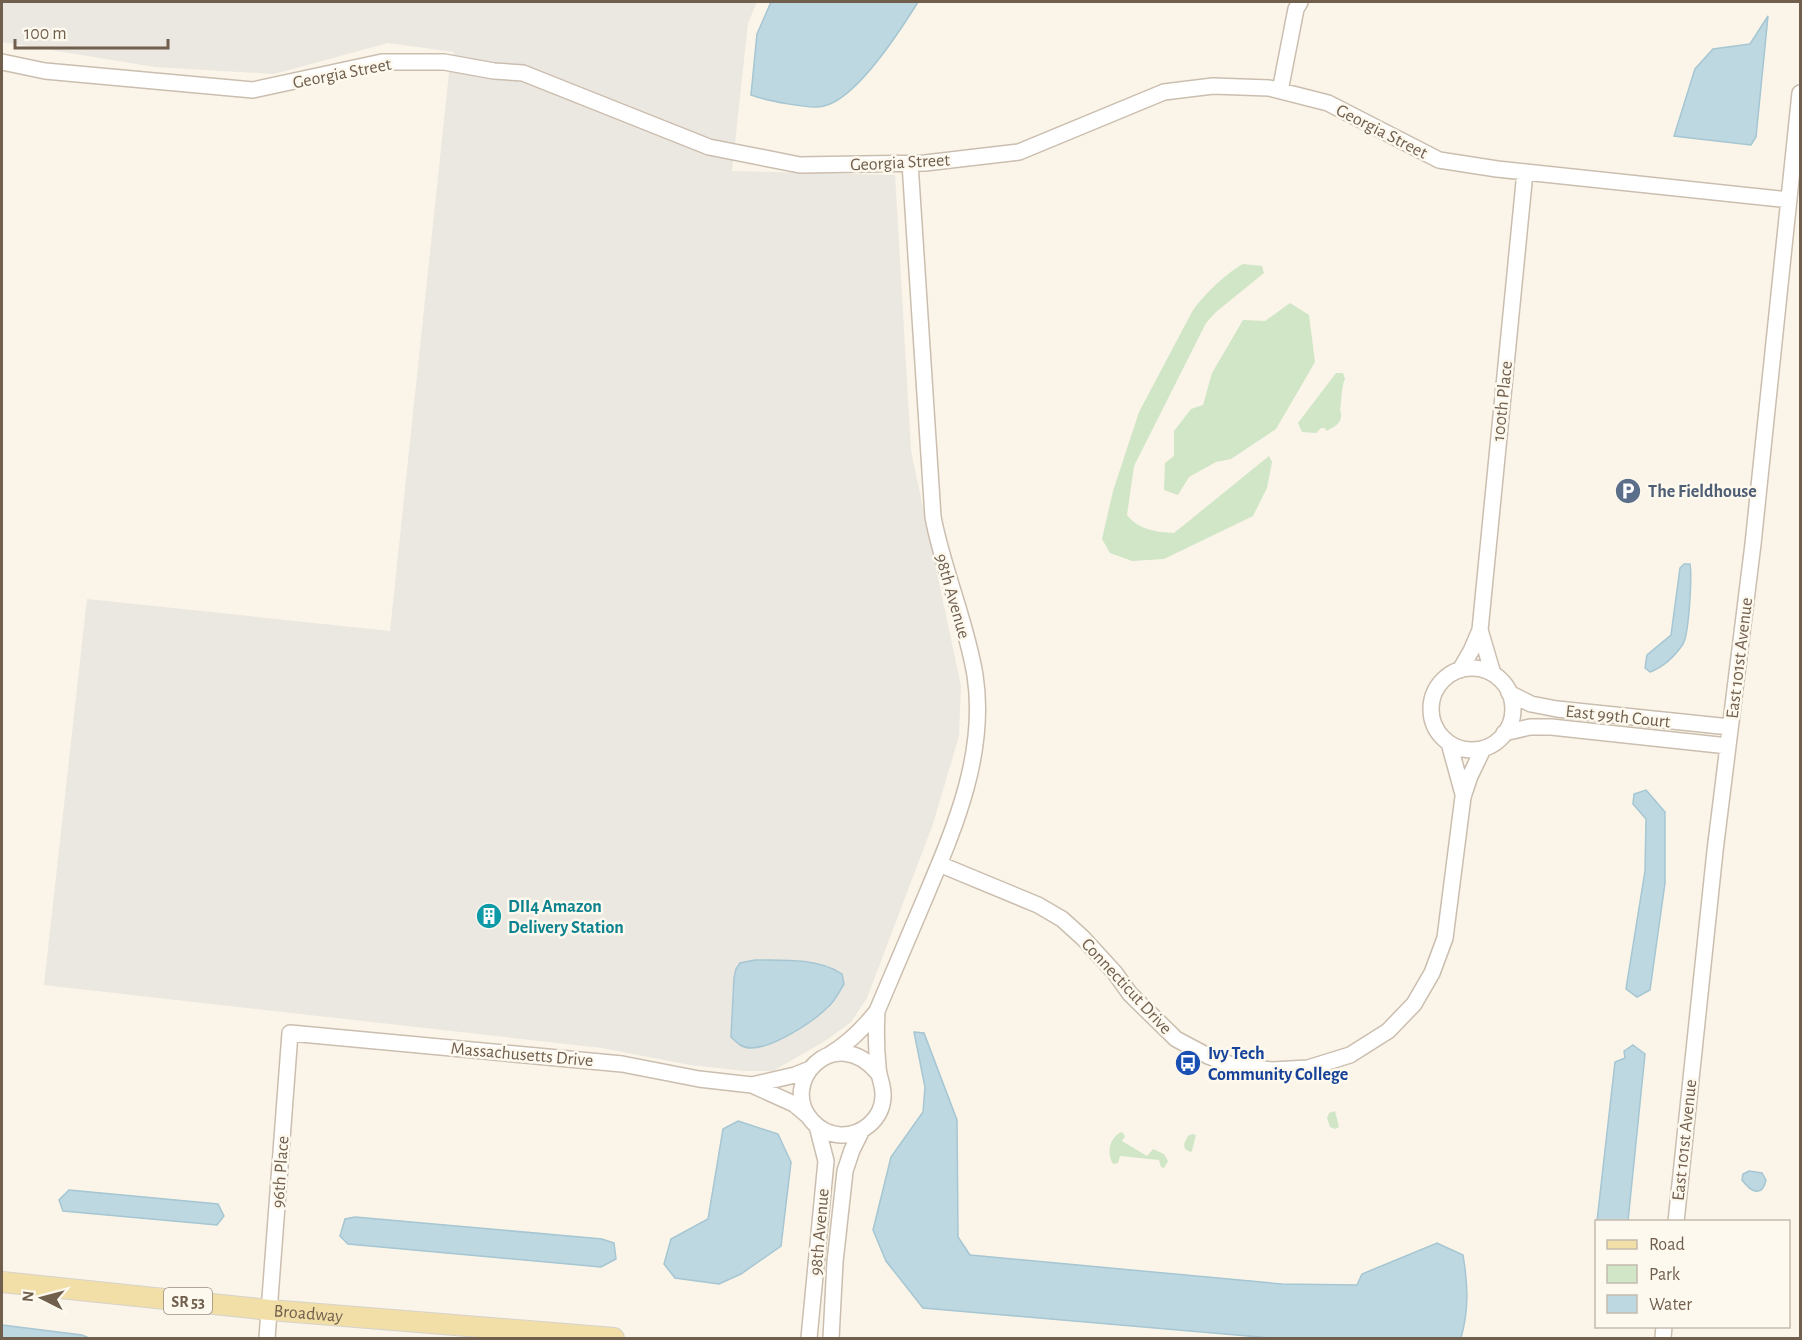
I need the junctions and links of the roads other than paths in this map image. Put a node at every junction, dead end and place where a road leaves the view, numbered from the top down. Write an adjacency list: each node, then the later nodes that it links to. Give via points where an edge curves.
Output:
1 (1300, 2): 3 (street)
2 (2, 62): 5 (street, Georgia Street, via 45,71 253,90 382,62 444,62 523,73 709,147 800,165)
3 (1280, 91): 5 (street, Georgia Street, via 1213,86 1164,92 1019,152); 6 (street, Georgia Street, via 1328,103 1439,160)
4 (1800, 93): 7 (street, East 101st Avenue)
5 (910, 163): 18 (street, 98th Avenue, via 933,516 975,674 977,708 973,762)
6 (1525, 172): 7 (street, Georgia Street); 8 (street, 100th Place)
7 (1789, 200): 12 (street, East 101st Avenue)
8 (1479, 630): 9 (street, 100th Place); 10 (street, 100th Place)
9 (1460, 670): 10 (street, via 1482,669); 14 (street, via 1446,677 1431,703 1438,733)
10 (1493, 674): 11 (street)
11 (1509, 693): 12 (street, East 99th Court, via 1531,704 1557,709); 13 (street, via 1511,721)
12 (1730, 727): 15 (street, East 101st Avenue)
13 (1504, 733): 15 (street, East 99th Court, via 1551,727); 16 (street)
14 (1449, 744): 16 (street, via 1465,750); 17 (street, Connecticut Drive)
15 (1728, 746): 27 (street, East 101st Avenue)
16 (1483, 748): 17 (street, Connecticut Drive)
17 (1463, 797): 18 (street, Connecticut Drive, via 1444,938 1432,974 1414,1004 1388,1031 1350,1054 1308,1068 1272,1070 1232,1065 1176,1039 1062,919)
18 (939, 864): 19 (street, 98th Avenue)
19 (877, 1011): 21 (street, 98th Avenue, via 846,1046); 23 (street, 98th Avenue)
20 (290, 1033): 24 (street, Massachusetts Drive, via 621,1064); 29 (street, 96th Place)
21 (829, 1055): 22 (street, 98th Avenue); 23 (street, via 857,1055)
22 (810, 1069): 24 (street); 25 (street, 98th Avenue, via 802,1093)
23 (878, 1073): 26 (street, 98th Avenue, via 884,1098 873,1122)
24 (752, 1085): 25 (street, via 794,1104)
25 (813, 1121): 26 (street, via 827,1132 839,1135); 32 (street, 98th Avenue, via 825,1161)
26 (862, 1130): 33 (street, 98th Avenue, via 845,1171)
27 (1676, 1220)
28 (2, 1282): 29 (main road, Broadway / SR 53)
29 (270, 1310): 30 (street, 96th Place); 31 (main road, Broadway / SR 53)
30 (267, 1338)
31 (614, 1338)
32 (808, 1338)
33 (831, 1338)

